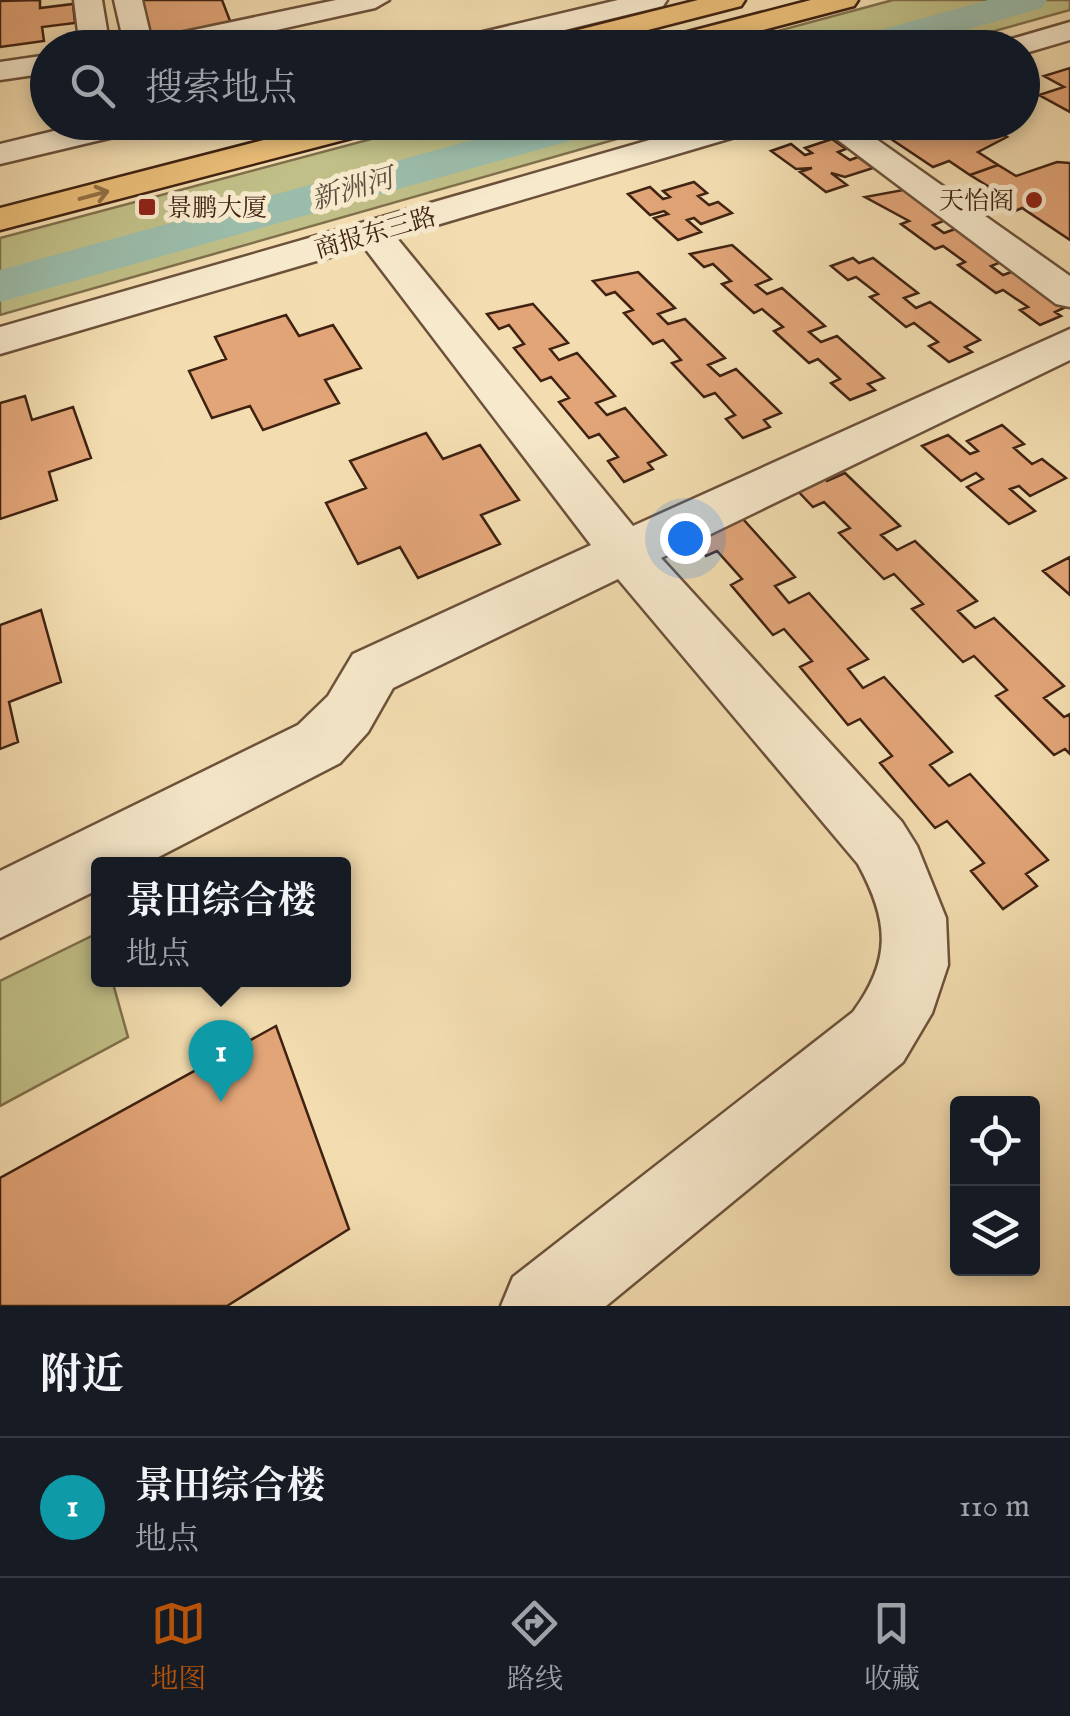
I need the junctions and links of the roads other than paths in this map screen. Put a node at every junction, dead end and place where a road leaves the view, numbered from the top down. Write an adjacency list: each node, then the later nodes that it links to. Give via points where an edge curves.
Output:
1 (88, 0): 8 (street)
2 (128, 0): 9 (street)
3 (375, 0): 7 (street)
4 (654, 0): 11 (street)
5 (731, 0): 12 (main road)
6 (844, 0): 13 (main road)
7 (242, 14): 10 (street)
8 (93, 30)
9 (135, 30)
10 (200, 30)
11 (528, 30)
12 (612, 30)
13 (731, 30)
14 (1070, 31): 15 (street)
15 (1040, 40)
16 (30, 67): 17 (street)
17 (0, 71)
18 (88, 140): 24 (street)
19 (116, 140): 25 (main road)
20 (305, 140): 26 (main road, one-way to 20)
21 (688, 140): 27 (street, 商报东三路)
22 (855, 140): 29 (street)
23 (871, 140): 28 (street)
24 (0, 154)
25 (0, 182)
26 (0, 220)
27 (372, 232): 30 (street, 商报东三路); 32 (street)
28 (1070, 284)
29 (1070, 295)
30 (0, 341)
31 (1070, 343): 32 (street)
32 (625, 552): 33 (street, via 373,670 348,714 319,744); 36 (street, via 880,844 908,896 917,955 898,1014 878,1037)
33 (95, 857)
34 (91, 859): 35 (street)
35 (0, 905)
36 (542, 1306)

